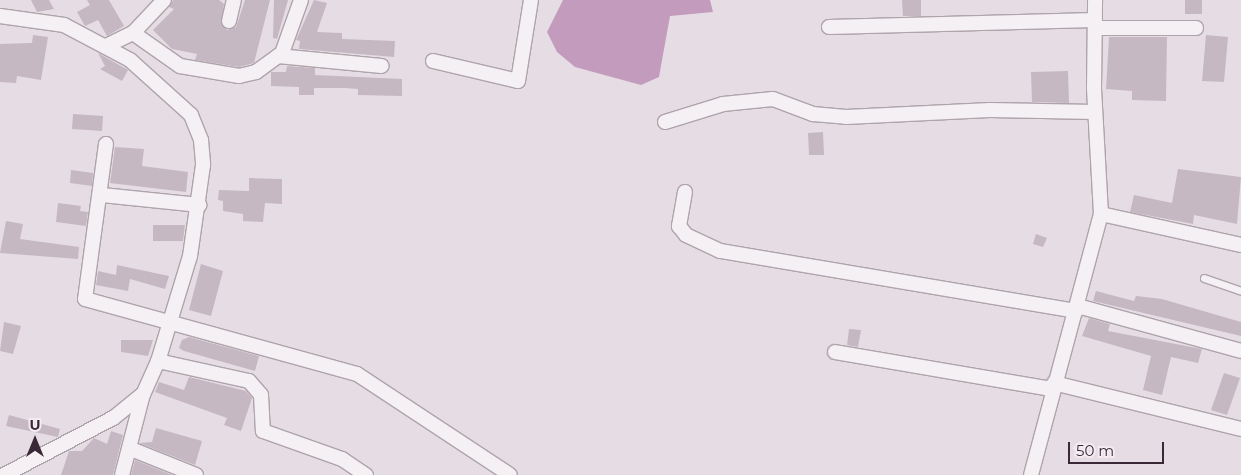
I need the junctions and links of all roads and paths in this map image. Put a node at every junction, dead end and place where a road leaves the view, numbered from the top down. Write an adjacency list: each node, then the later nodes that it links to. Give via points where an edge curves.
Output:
1 (164, 0): 11 (street)
2 (234, 0): 7 (street)
3 (301, 0): 13 (street)
4 (531, 0): 14 (street, via 518,81)
5 (1095, 0): 8 (street)
6 (0, 16): 12 (street, via 64,26)
7 (228, 21)
8 (1095, 24): 9 (street); 10 (street); 16 (street)
9 (829, 27)
10 (1196, 28)
11 (133, 33): 12 (street); 13 (street, via 180,66 239,76 251,75 273,57)
12 (106, 46): 21 (street, via 148,73 196,123 203,165)
13 (281, 56): 15 (street)
14 (433, 61)
15 (382, 66)
16 (1095, 112): 17 (street, via 990,110 837,117 813,114 773,99 690,111); 22 (street)
17 (664, 122)
18 (106, 144): 20 (street)
19 (684, 192): 26 (street, via 679,226 686,235 722,251)
20 (102, 195): 21 (street); 27 (street, via 84,297)
21 (199, 205): 27 (street, via 190,256)
22 (1101, 214): 23 (street); 26 (street)
23 (1241, 245)
24 (1204, 278): 25 (lane)
25 (1241, 291)
26 (1077, 309): 28 (street); 31 (street)
27 (166, 322): 30 (street); 39 (street, via 358,374)
28 (1241, 351)
29 (834, 352): 31 (street)
30 (158, 361): 32 (street); 38 (street, via 248,381 261,395 263,431 342,459)
31 (1053, 386): 33 (street); 40 (street)
32 (143, 394): 34 (street); 35 (street, via 113,418)
33 (1241, 429)
34 (131, 449): 36 (street); 37 (street)
35 (4, 475)
36 (122, 475)
37 (196, 475)
38 (366, 475)
39 (510, 475)
40 (1031, 475)

